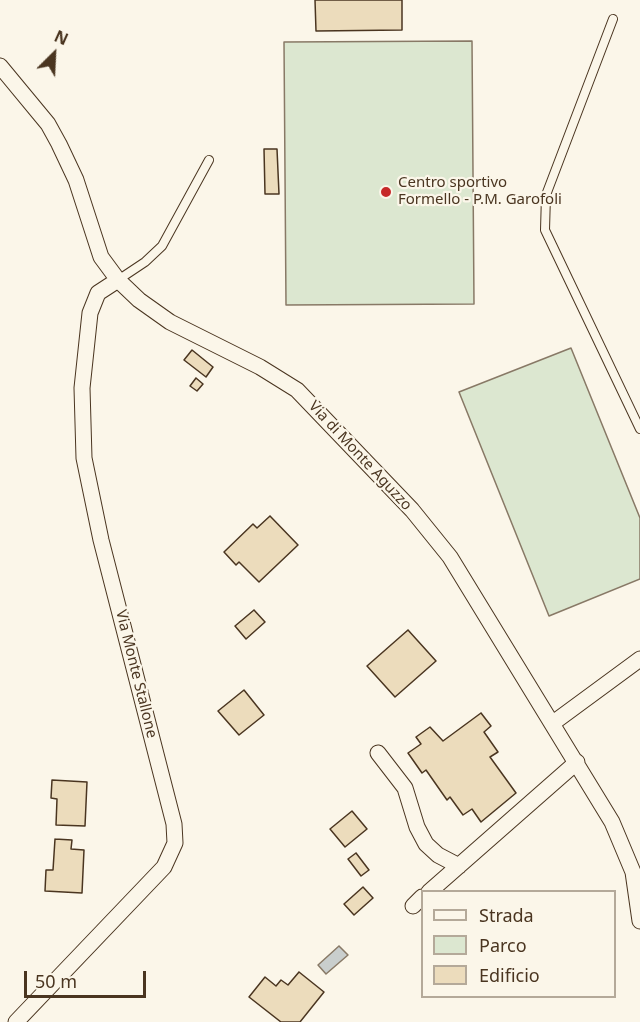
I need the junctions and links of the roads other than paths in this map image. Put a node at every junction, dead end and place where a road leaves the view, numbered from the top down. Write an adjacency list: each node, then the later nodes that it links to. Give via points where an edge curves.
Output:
1 (613, 19): 5 (lane, via 546,195 545,230)
2 (0, 66): 4 (street, Via di Monte Aguzzo, via 59,144 72,170 101,257)
3 (209, 160): 4 (lane, via 162,246)
4 (118, 280): 7 (street, Via di Monte Aguzzo, via 164,318 277,376 312,404 437,541); 13 (street, Via Monte Stallone, via 98,293 90,313 82,388 83,451 94,512 171,813 175,843 164,867)
5 (640, 429)
6 (640, 659): 7 (street)
7 (553, 723): 9 (street, Via di Monte Aguzzo)
8 (378, 753): 10 (street, via 404,785 426,844)
9 (577, 762): 10 (street); 12 (street, Via di Monte Aguzzo, via 626,853)
10 (459, 866): 11 (street)
11 (430, 890)
12 (640, 921)
13 (16, 1022)

